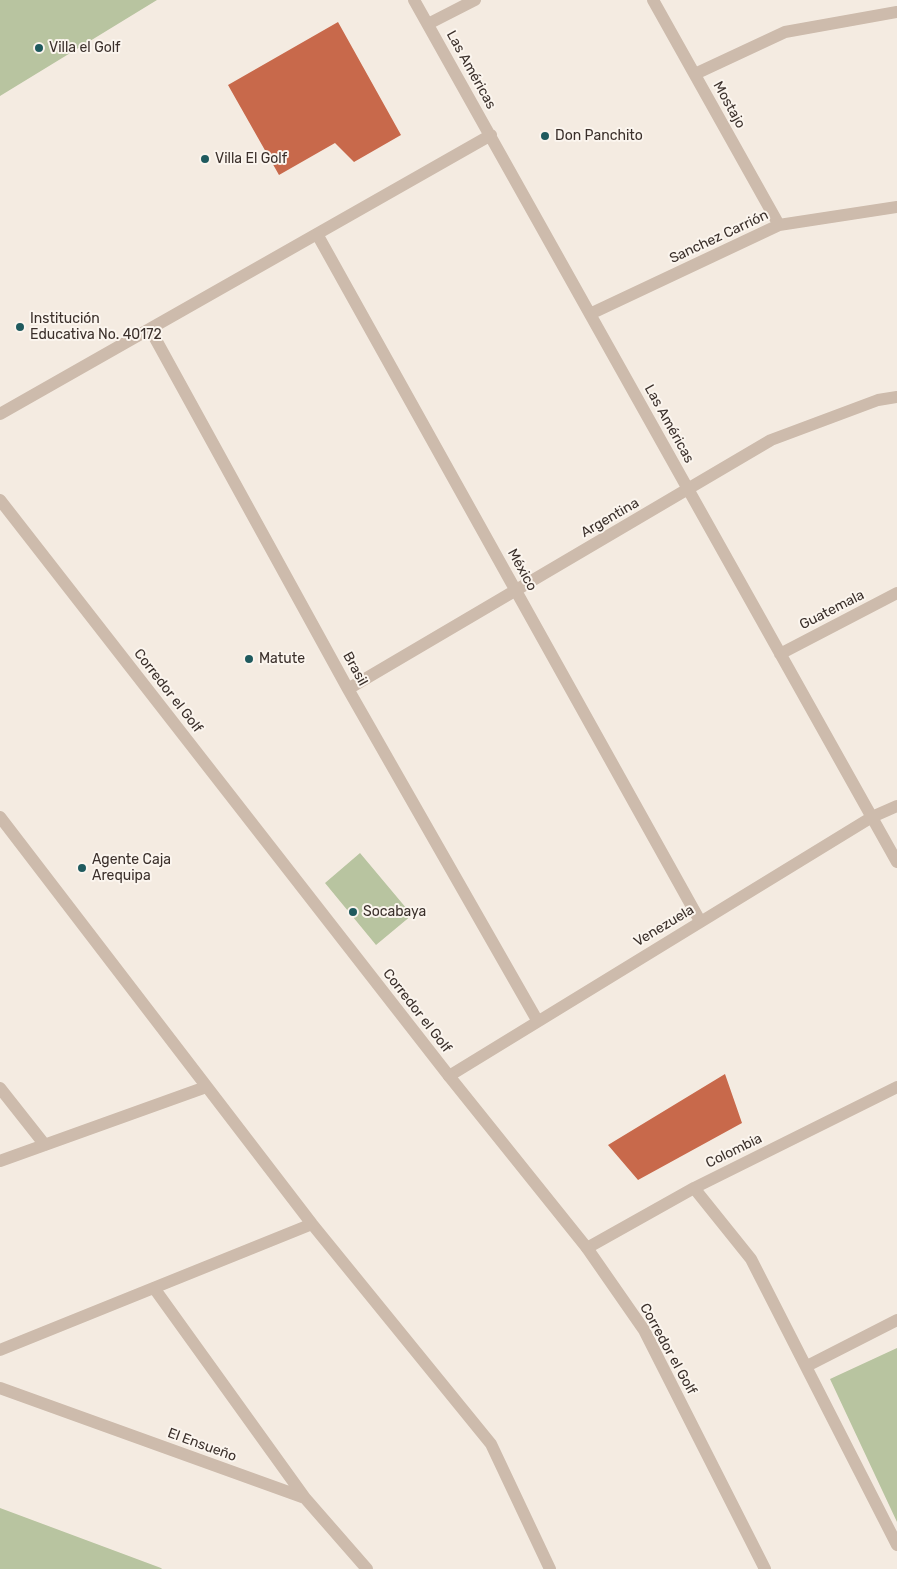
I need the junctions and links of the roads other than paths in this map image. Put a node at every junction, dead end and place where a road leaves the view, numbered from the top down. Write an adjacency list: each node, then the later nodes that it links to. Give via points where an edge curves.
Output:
1 (414, 0): 5 (street, Las Américas)
2 (475, 0): 5 (street)
3 (653, 0): 6 (street, Mostajo)
4 (897, 12): 6 (street, via 785,32)
5 (428, 24): 7 (street, Las Américas)
6 (694, 74): 9 (street, Mostajo)
7 (491, 135): 10 (street); 11 (street, Las Américas)
8 (897, 207): 9 (street, Sanchez Carrión)
9 (779, 226): 11 (street, Sanchez Carrión)
10 (317, 234): 12 (street); 17 (street, México)
11 (590, 314): 15 (street, Las Américas)
12 (150, 329): 14 (street); 20 (street, Brasil)
13 (897, 397): 15 (street, Argentina, via 878,400 771,440)
14 (0, 414)
15 (688, 489): 17 (street, Argentina); 19 (street, Las Américas)
16 (0, 500): 27 (street, Corredor el Golf)
17 (516, 590): 20 (street, Argentina); 25 (street, México)
18 (897, 593): 19 (street, Guatemala)
19 (780, 654): 22 (street, Las Américas)
20 (348, 689): 26 (street, Brasil)
21 (897, 806): 22 (street, Venezuela)
22 (872, 817): 24 (street, Las Américas); 25 (street, Venezuela)
23 (0, 818): 28 (street)
24 (897, 862)
25 (700, 921): 26 (street, Venezuela)
26 (537, 1020): 27 (street, Venezuela)
27 (449, 1076): 35 (street, Corredor el Golf)
28 (206, 1087): 31 (street); 34 (street)
29 (897, 1087): 33 (street, Colombia)
30 (0, 1088): 31 (street)
31 (45, 1145): 32 (street)
32 (0, 1161)
33 (694, 1188): 35 (street, Colombia); 39 (street, via 751,1259)
34 (312, 1224): 36 (street); 44 (street, via 491,1444)
35 (587, 1248): 45 (street, Corredor el Golf, via 644,1330)
36 (154, 1288): 38 (street); 41 (street)
37 (897, 1320): 39 (street)
38 (0, 1350)
39 (807, 1366): 42 (street)
40 (0, 1388): 41 (street, El Ensueño)
41 (304, 1498): 43 (street, El Ensueño)
42 (897, 1545)
43 (367, 1569)
44 (550, 1569)
45 (765, 1569)

